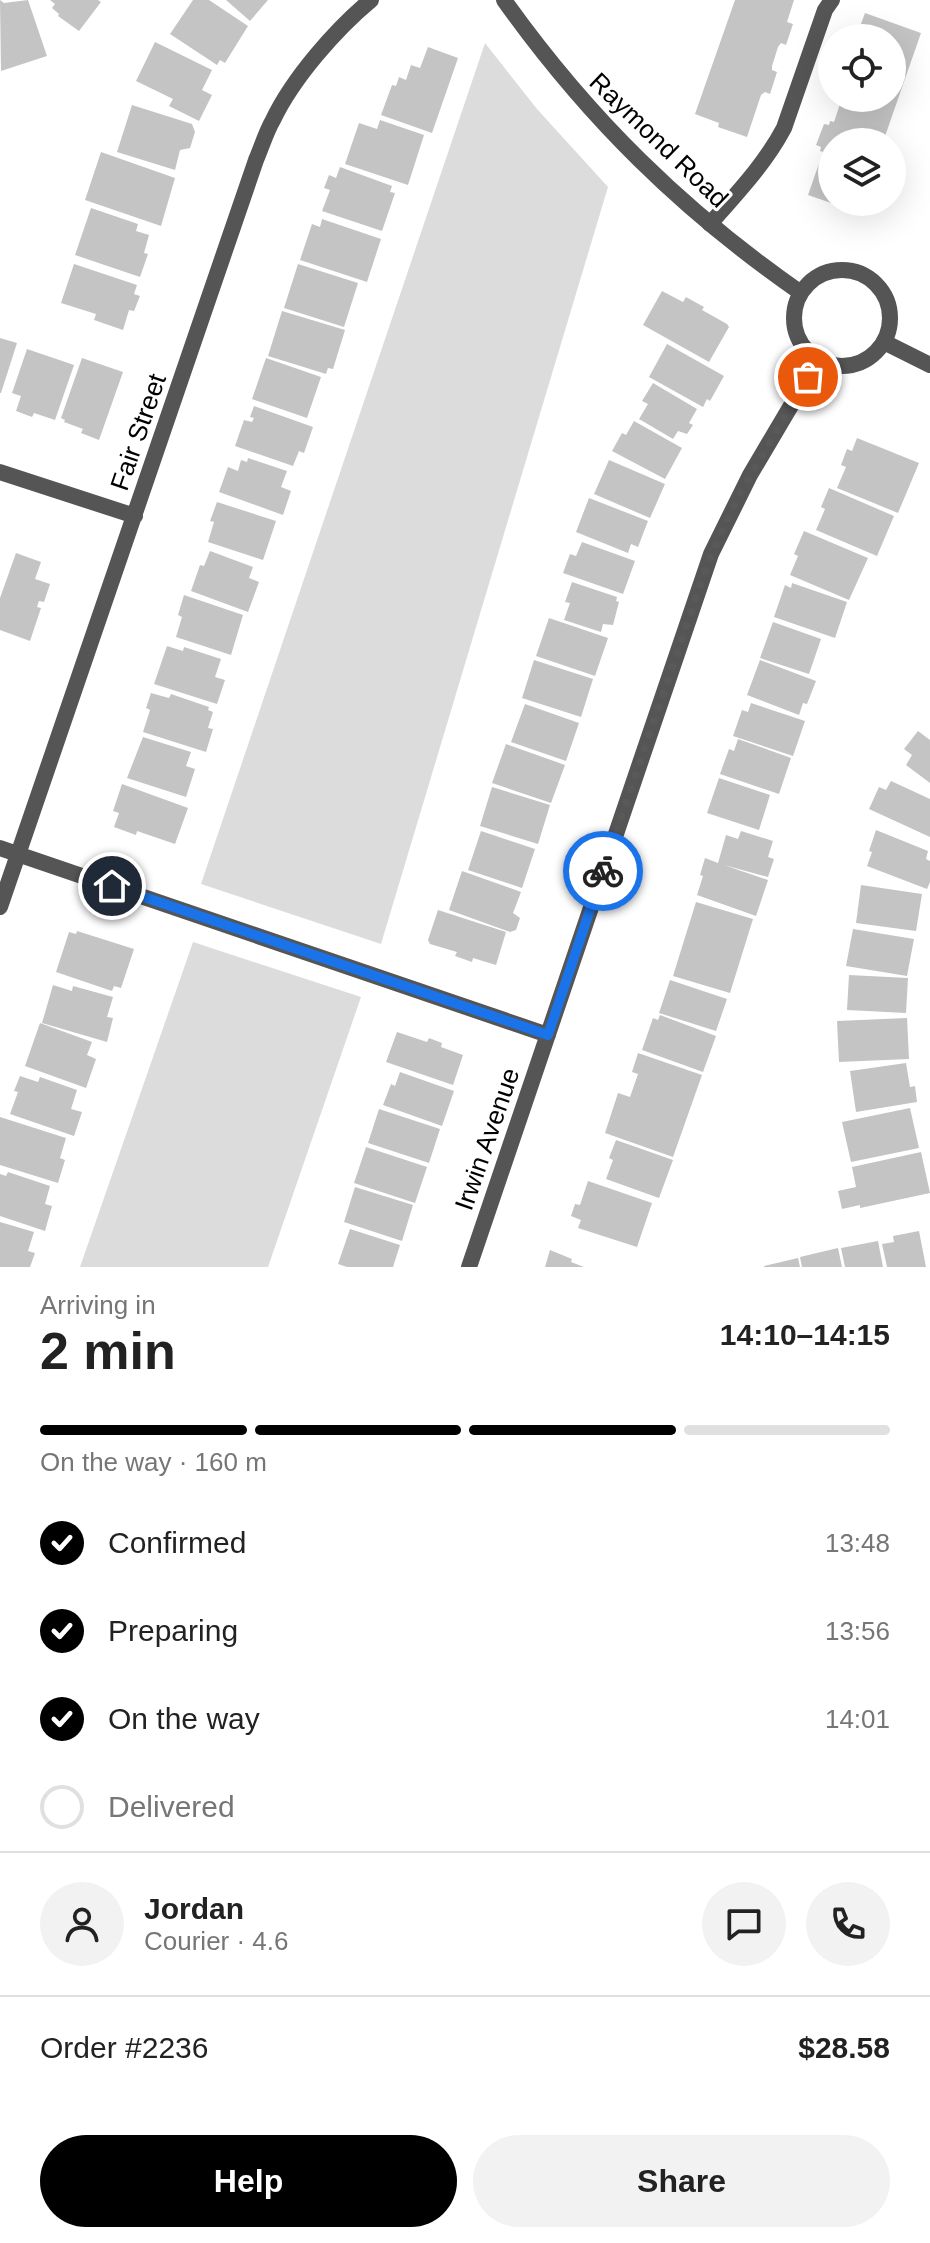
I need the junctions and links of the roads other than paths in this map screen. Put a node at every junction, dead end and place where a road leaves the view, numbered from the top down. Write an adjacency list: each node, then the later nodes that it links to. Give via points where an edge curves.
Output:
1 (371, 0): 10 (street, Fair Street, via 312,62 273,118)
2 (504, 0): 4 (street, Raymond Road, via 595,116)
3 (832, 0): 4 (street, via 776,143)
4 (710, 224): 5 (street, Raymond Road)
5 (801, 293): 6 (street, via 823,274 865,276 885,296 890,325); 7 (street, via 794,322 806,350)
6 (884, 342): 7 (street, via 864,361 849,366); 8 (street)
7 (818, 360): 14 (street, Irwin Avenue, via 711,554)
8 (930, 365)
9 (0, 472): 10 (street)
10 (135, 516): 12 (street, Fair Street)
11 (0, 848): 12 (street)
12 (18, 855): 13 (street, Fair Street); 14 (street)
13 (0, 907)
14 (548, 1035): 15 (street, Irwin Avenue)
15 (469, 1267)

